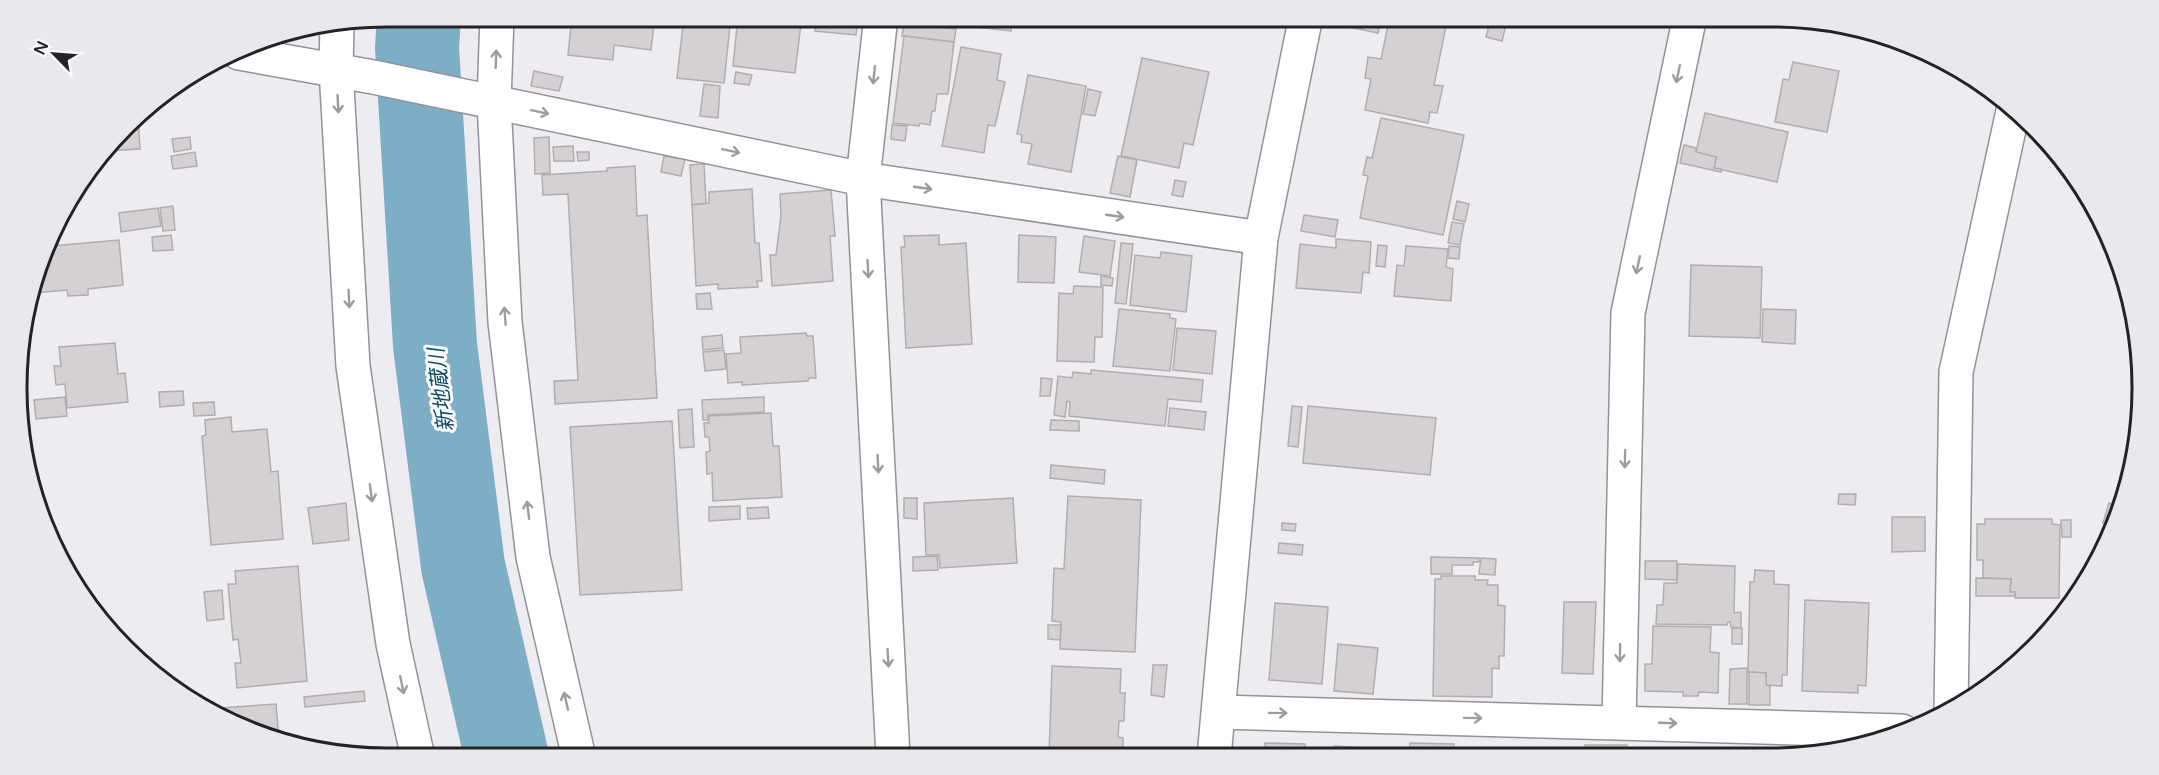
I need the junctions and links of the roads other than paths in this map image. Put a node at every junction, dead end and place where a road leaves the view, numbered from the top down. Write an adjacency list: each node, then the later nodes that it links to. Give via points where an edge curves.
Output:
1 (497, 27): 8 (street, one-way to 1)
2 (880, 27): 10 (street, one-way to 10)
3 (1304, 27): 11 (street)
4 (1688, 27): 14 (street, one-way to 14, via 1628,313)
5 (337, 31): 7 (street)
6 (249, 55): 7 (street)
7 (336, 69): 8 (street); 16 (street, one-way to 16, via 352,366 393,644)
8 (494, 102): 10 (street, one-way to 10); 17 (street, one-way to 8, via 534,557 505,322)
9 (2011, 118): 12 (street, via 1956,372)
10 (863, 179): 11 (street, one-way to 11); 18 (street, one-way to 18)
11 (1261, 238): 13 (street)
12 (1951, 700)
13 (1219, 712): 14 (street, one-way to 14); 19 (street)
14 (1618, 722): 15 (street, one-way to 15)
15 (1885, 730)
16 (416, 748)
17 (577, 748)
18 (893, 748)
19 (1215, 748)

